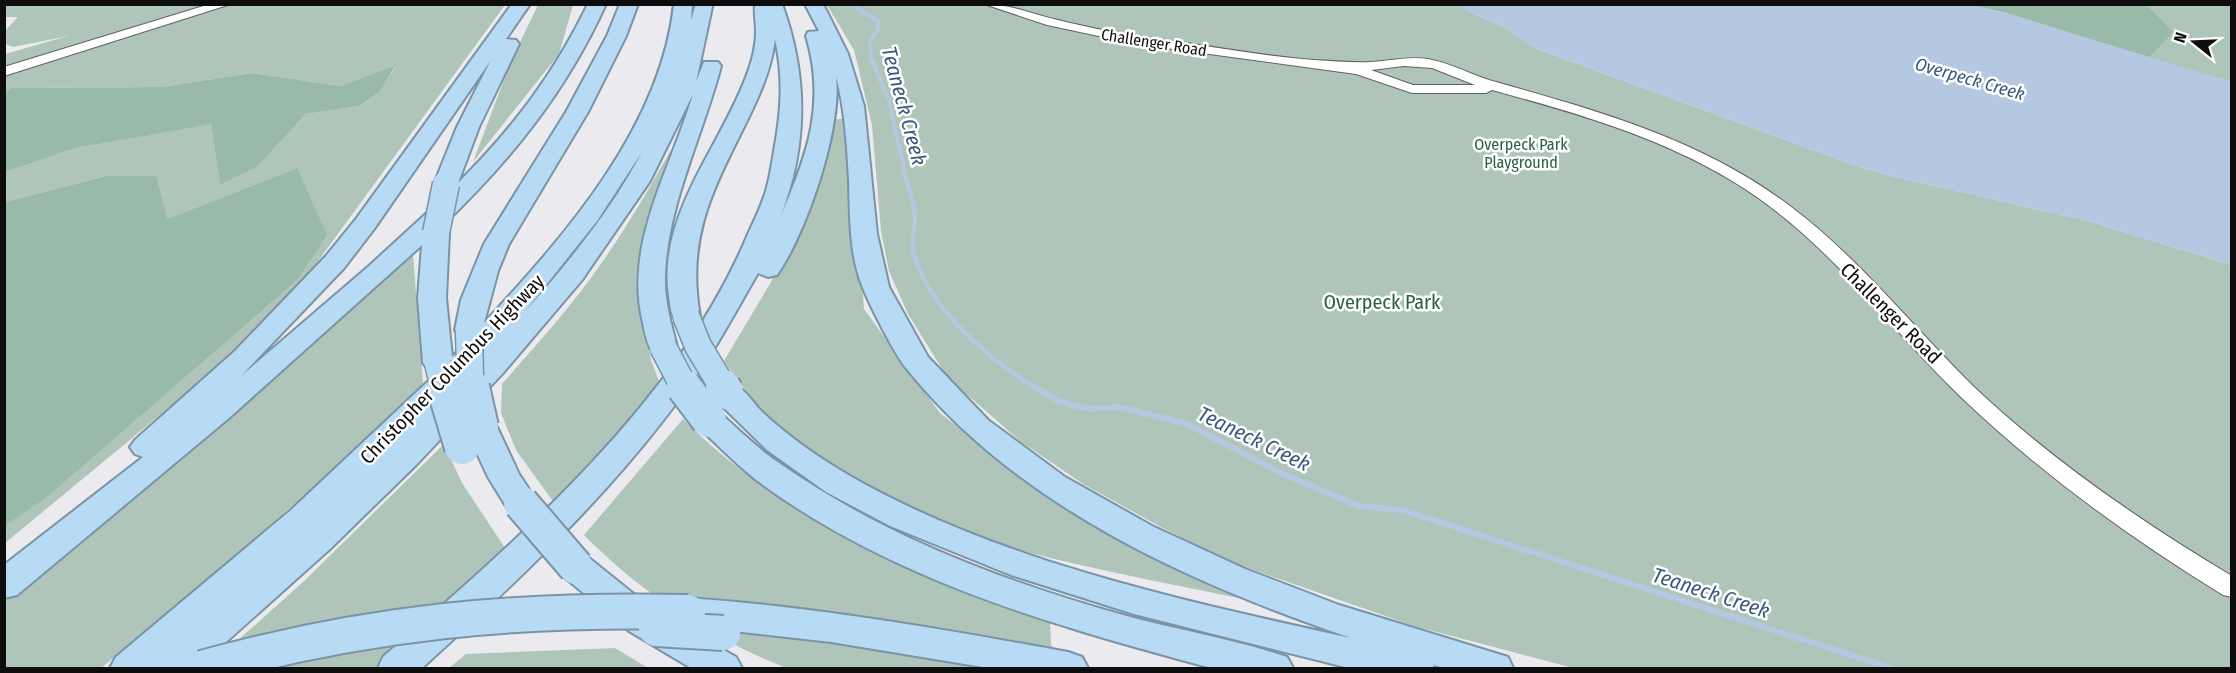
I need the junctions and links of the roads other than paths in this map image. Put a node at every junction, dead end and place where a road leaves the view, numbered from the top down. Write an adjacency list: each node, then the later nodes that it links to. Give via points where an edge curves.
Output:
1 (225, 4): 18 (street)
2 (521, 4): 26 (highway, via 365,224 309,291 207,393)
3 (528, 4): 25 (highway, bridge, via 468,127 446,184 436,233 432,298 438,363 448,406)
4 (597, 4): 27 (highway, via 575,51 545,96 503,148 444,210 266,371)
5 (629, 4): 22 (highway, via 612,49)
6 (647, 4): 22 (highway, via 638,27 603,85)
7 (683, 4): 30 (highway, Christopher Columbus Highway, via 673,59 644,130 608,188 546,271 459,368 364,462)
8 (703, 4): 31 (highway, Christopher Columbus Highway, via 692,68 670,123 628,196 569,277 496,361 393,468)
9 (716, 4): 24 (highway, bridge, via 708,79 652,259 651,297 663,347 683,387)
10 (763, 4): 24 (highway, bridge, via 765,45 759,73 699,196 686,231 680,267 686,316)
11 (773, 4): 23 (highway, via 788,52 792,85 792,122 782,179 750,263)
12 (803, 4): 23 (highway, via 826,81 823,119 808,177 756,292)
13 (814, 4): 39 (highway, via 836,47 851,91 865,237 877,290 905,343 952,402 992,439 1059,489 1162,547 1311,610)
14 (990, 4): 15 (street, Challenger Road, via 1136,40)
15 (1322, 64): 16 (street, Challenger Road); 19 (street, Challenger Road)
16 (1398, 64): 17 (street, Challenger Road, via 1427,63); 19 (street, via 1387,71)
17 (1449, 70): 20 (street, via 1455,80); 21 (street, Challenger Road)
18 (4, 72)
19 (1392, 81): 20 (street, Challenger Road, via 1412,89)
20 (1442, 89): 21 (street, Challenger Road)
21 (1521, 93): 28 (street, Challenger Road, via 1635,128 1695,155 1760,192 1816,237 1968,392 2017,435 2115,512)
22 (575, 115): 25 (highway, bridge, via 487,260 469,330)
23 (693, 357): 34 (highway, via 643,422 566,508)
24 (717, 406): 37 (highway, via 748,457 793,491 908,552 991,586 1082,616); 38 (highway, via 761,429 810,468 875,505 1031,569 1213,621)
25 (471, 437): 29 (highway, bridge, via 576,567 642,621)
26 (4, 566)
27 (4, 585)
28 (2232, 588)
29 (723, 651): 33 (highway, bridge, via 588,628 485,633 375,646); 35 (highway, via 823,644)
30 (130, 669)
31 (171, 669)
32 (202, 669): 36 (highway, bridge, via 327,637 439,619 560,611 688,612 787,621 876,633)
33 (263, 669)
34 (397, 669)
35 (970, 669)
36 (1068, 669)
37 (1273, 669)
38 (1415, 669)
39 (1494, 669)

